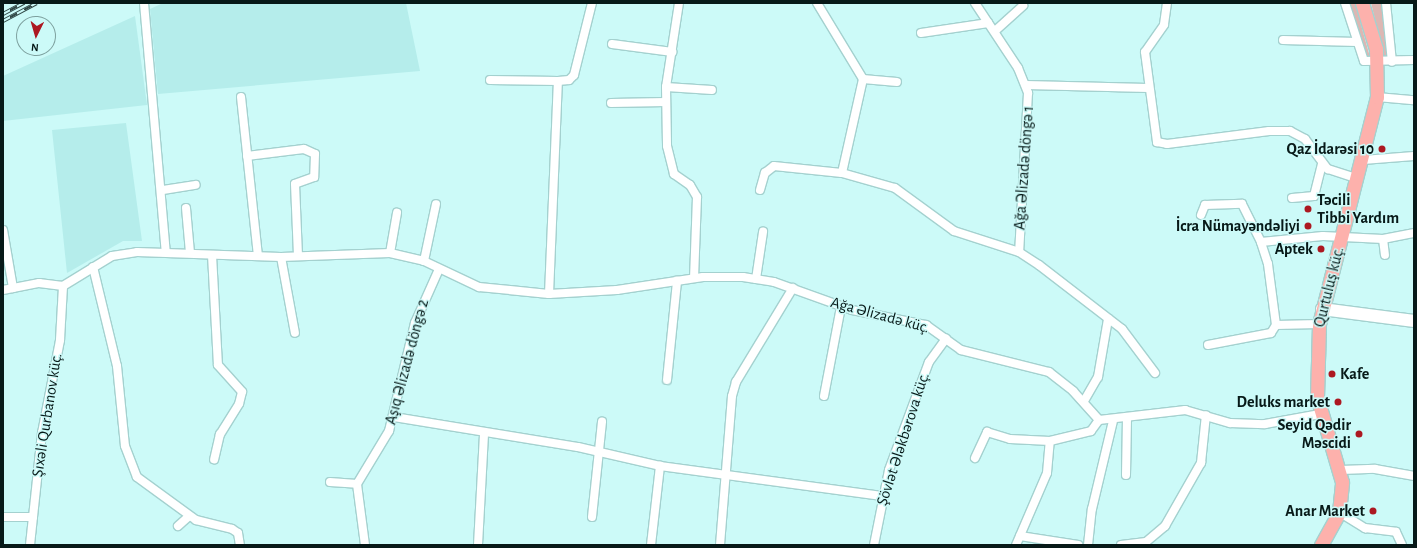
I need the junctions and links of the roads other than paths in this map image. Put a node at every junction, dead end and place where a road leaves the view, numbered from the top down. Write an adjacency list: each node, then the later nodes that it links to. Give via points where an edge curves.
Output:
1 (144, 3): 41 (street)
2 (592, 3): 23 (street, via 574,75 569,80)
3 (679, 3): 17 (street)
4 (816, 3): 21 (street)
5 (975, 3): 11 (street, Ağa Əlizadə döngə 1)
6 (1167, 3): 27 (street, via 1164,25 1145,52)
7 (1345, 3): 15 (street)
8 (1362, 3): 20 (main road, Qurtuluş küç.)
9 (1386, 3): 19 (street)
10 (1023, 6): 12 (street)
11 (988, 23): 12 (street, Ağa Əlizadə döngə 1); 13 (street)
12 (995, 31): 25 (street, Ağa Əlizadə döngə 1)
13 (921, 33)
14 (1283, 40): 15 (street)
15 (1357, 42): 20 (street, via 1364,61)
16 (612, 44): 17 (street)
17 (672, 52): 26 (street)
18 (1414, 60): 19 (street)
19 (1392, 62): 20 (street)
20 (1377, 63): 30 (main road, Qurtuluş küç.)
21 (863, 79): 24 (street); 38 (street)
22 (490, 80): 23 (street)
23 (558, 81): 73 (street)
24 (897, 82)
25 (1026, 85): 27 (street); 55 (street, Ağa Əlizadə döngə 1, via 1029,112)
26 (666, 87): 28 (street); 32 (street)
27 (1148, 88): 37 (street, via 1152,131 1161,144 1280,130 1305,140)
28 (712, 90)
29 (241, 97): 34 (street)
30 (1377, 97): 31 (street); 36 (main road, Qurtuluş küç.)
31 (1414, 100)
32 (666, 102): 33 (street); 66 (street, via 671,168 698,196)
33 (611, 104)
34 (247, 156): 60 (street); 61 (street, via 304,149 316,154 314,177 295,184)
35 (1414, 156): 36 (street)
36 (1363, 160): 39 (main road, Qurtuluş küç.)
37 (1322, 164): 39 (street); 43 (street, via 1314,196)
38 (842, 173): 42 (street, via 774,166 765,173); 55 (street, via 896,188 954,231)
39 (1358, 179): 51 (main road, Qurtuluş küç.)
40 (196, 185): 41 (street)
41 (163, 190): 54 (street)
42 (760, 190)
43 (1292, 198)
44 (436, 204): 63 (street)
45 (186, 208): 56 (street)
46 (397, 213): 57 (street)
47 (1201, 215): 53 (street, via 1205,205 1242,204)
48 (3, 230): 70 (street)
49 (763, 232): 67 (street)
50 (1414, 233): 52 (street)
51 (1343, 235): 52 (street); 53 (street); 75 (main road, Qurtuluş küç.)
52 (1383, 239): 59 (street)
53 (1261, 242): 78 (street, via 1267,259)
54 (166, 252): 56 (street, Ağa Əlizadə küç.); 64 (street, Ağa Əlizadə küç., via 121,254)
55 (1018, 252): 76 (street)
56 (190, 253): 58 (street, Ağa Əlizadə küç.)
57 (390, 253): 61 (street, Ağa Əlizadə küç.); 63 (street, Ağa Əlizadə küç.)
58 (212, 255): 60 (street, Ağa Əlizadə küç.); 98 (street, via 218,365 242,392 239,404 220,434)
59 (1385, 255)
60 (258, 256): 62 (street, Ağa Əlizadə küç.)
61 (298, 256): 62 (street, Ağa Əlizadə küç.)
62 (281, 257): 80 (street)
63 (424, 261): 65 (street, Ağa Əlizadə küç.)
64 (93, 267): 69 (street, Ağa Əlizadə küç.); 108 (street, via 117,366 129,461 137,477)
65 (439, 269): 73 (street, Ağa Əlizadə küç., via 479,287); 89 (street, Aşıq Əlizadə döngə 2, via 415,323)
66 (694, 278): 67 (street, Ağa Əlizadə küç.); 68 (street, Ağa Əlizadə küç.)
67 (756, 279): 71 (street, Ağa Əlizadə küç.)
68 (676, 281): 73 (street, Ağa Əlizadə küç., via 603,292); 84 (street)
69 (63, 286): 70 (street, via 39,282); 109 (street, Şıxəli Qurbanov küç., via 60,340 42,433)
70 (13, 288): 72 (street)
71 (793, 288): 74 (street, Ağa Əlizadə küç.); 101 (street, via 736,382)
72 (3, 290)
73 (549, 294)
74 (841, 307): 81 (street, Ağa Əlizadə küç., via 926,324); 85 (street)
75 (1322, 308): 77 (street); 79 (main road, Qurtuluş küç.)
76 (1108, 319): 83 (street, via 1130,338); 86 (street, via 1098,377)
77 (1414, 321)
78 (1276, 324): 79 (street); 82 (street, via 1271,333)
79 (1319, 324): 87 (main road, Qurtuluş küç., via 1315,381)
80 (295, 333)
81 (946, 339): 86 (street, Ağa Əlizadə küç., via 971,353 1049,372); 106 (street, Şövlət Ələkbərova küç., via 929,362)
82 (1208, 345)
83 (1155, 374)
84 (667, 380)
85 (824, 396)
86 (1084, 401): 91 (street, Ağa Əlizadə küç., via 1090,414)
87 (1320, 414): 88 (street, via 1265,424 1230,423); 100 (main road, Qurtuluş küç.)
88 (1206, 415): 90 (street, via 1185,410); 114 (street, via 1201,463 1165,526)
89 (394, 417): 94 (street); 105 (street, Aşıq Əlizadə döngə 2)
90 (1127, 418): 92 (street); 102 (street)
91 (1099, 420): 92 (street); 95 (street, via 1091,431)
92 (1113, 421): 124 (street, via 1092,509)
93 (602, 422): 96 (street)
94 (484, 434): 96 (street); 118 (street)
95 (1050, 440): 97 (street, via 1010,439 987,432); 113 (street, via 1047,473)
96 (598, 453): 99 (street); 110 (street)
97 (975, 458)
98 (214, 460)
99 (660, 466): 101 (street); 119 (street)
100 (1341, 470): 103 (street, via 1375,470); 107 (main road, Qurtuluş küç., via 1342,495)
101 (725, 473): 106 (street); 120 (street)
102 (1126, 475)
103 (1414, 475)
104 (330, 482): 105 (street)
105 (357, 484): 117 (street)
106 (882, 496): 121 (street, Şövlət Ələkbərova küç.)
107 (1339, 512): 126 (main road, Qurtuluş küç.); 127 (street, via 1365,528 1396,532)
108 (190, 516): 112 (street); 116 (street, via 232,529 238,533)
109 (33, 517): 111 (street); 115 (street, Şıxəli Qurbanov küç.)
110 (592, 517)
111 (3, 518)
112 (178, 526)
113 (1020, 536): 122 (street); 123 (street)
114 (1146, 543): 125 (street)
115 (30, 545)
116 (240, 545)
117 (365, 545)
118 (478, 545)
119 (651, 545)
120 (720, 545)
121 (874, 545)
122 (1016, 545)
123 (1078, 545)
124 (1088, 545)
125 (1121, 545)
126 (1321, 545)
127 (1402, 545)

